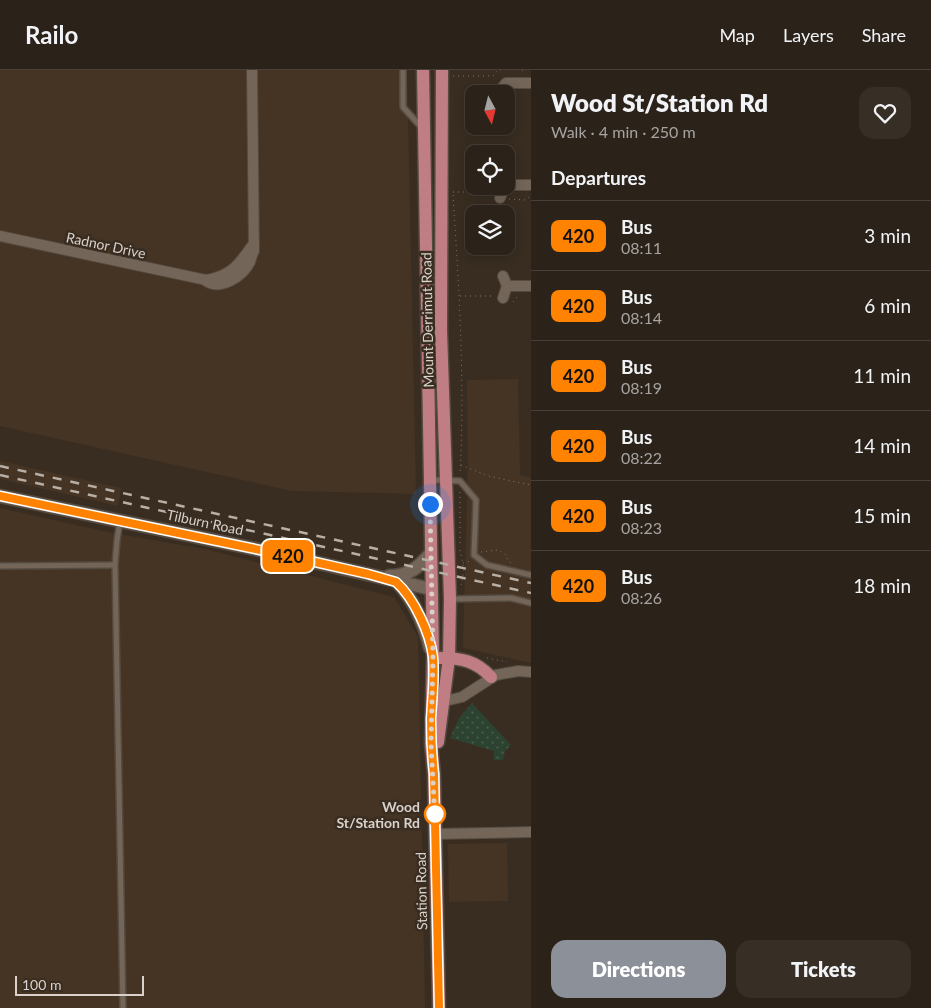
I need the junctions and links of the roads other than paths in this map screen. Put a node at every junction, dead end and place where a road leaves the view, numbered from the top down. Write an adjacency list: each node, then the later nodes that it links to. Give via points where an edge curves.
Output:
1 (252, 70): 12 (street, Radnor Drive, via 254,251 242,273 231,280 211,284 206,280)
2 (403, 70): 7 (lane, via 403,107)
3 (423, 70): 7 (main road, Mount Derrimut Road)
4 (448, 73): 18 (main road, Mount Derrimut Road, via 441,331)
5 (531, 83): 6 (street)
6 (504, 85)
7 (423, 130): 17 (main road, Mount Derrimut Road)
8 (531, 185): 9 (street)
9 (515, 186)
10 (503, 195): 11 (street)
11 (502, 198)
12 (0, 236)
13 (502, 276): 14 (street)
14 (507, 286): 15 (street); 16 (street)
15 (531, 286)
16 (499, 297)
17 (429, 418): 18 (main road); 21 (main road, Mount Derrimut Road)
18 (444, 418): 19 (main road, Mount Derrimut Road)
19 (446, 480): 21 (lane, via 432,482); 26 (main road, Mount Derrimut Road); 27 (lane, via 460,481 476,500 474,555 486,565)
20 (0, 496): 22 (street, Tilburn Road)
21 (430, 504): 23 (main road, Mount Derrimut Road)
22 (120, 520): 25 (lane); 28 (street, Tilburn Road)
23 (431, 553): 28 (street, via 413,572 403,576); 30 (main road, Station Road)
24 (0, 566): 25 (lane)
25 (115, 566): 40 (lane)
26 (448, 569): 30 (main road, via 440,587); 31 (main road, Station Road)
27 (531, 575)
28 (379, 577): 29 (street, Tilburn Road)
29 (396, 582): 30 (street, Tilburn Road); 33 (street, via 422,621)
30 (431, 589): 31 (main road); 33 (main road, Station Road)
31 (450, 599): 32 (lane, via 511,598); 34 (main road, Station Road)
32 (531, 603)
33 (433, 658): 34 (main road); 37 (main road, Station Road)
34 (449, 658): 36 (main road, via 478,664); 37 (main road, Station Road)
35 (531, 672): 36 (street)
36 (491, 677): 37 (street, via 462,698)
37 (438, 703): 39 (main road, Station Road, via 431,743)
38 (531, 832): 39 (street)
39 (435, 834): 41 (main road, Station Road)
40 (123, 1008)
41 (439, 1008)

